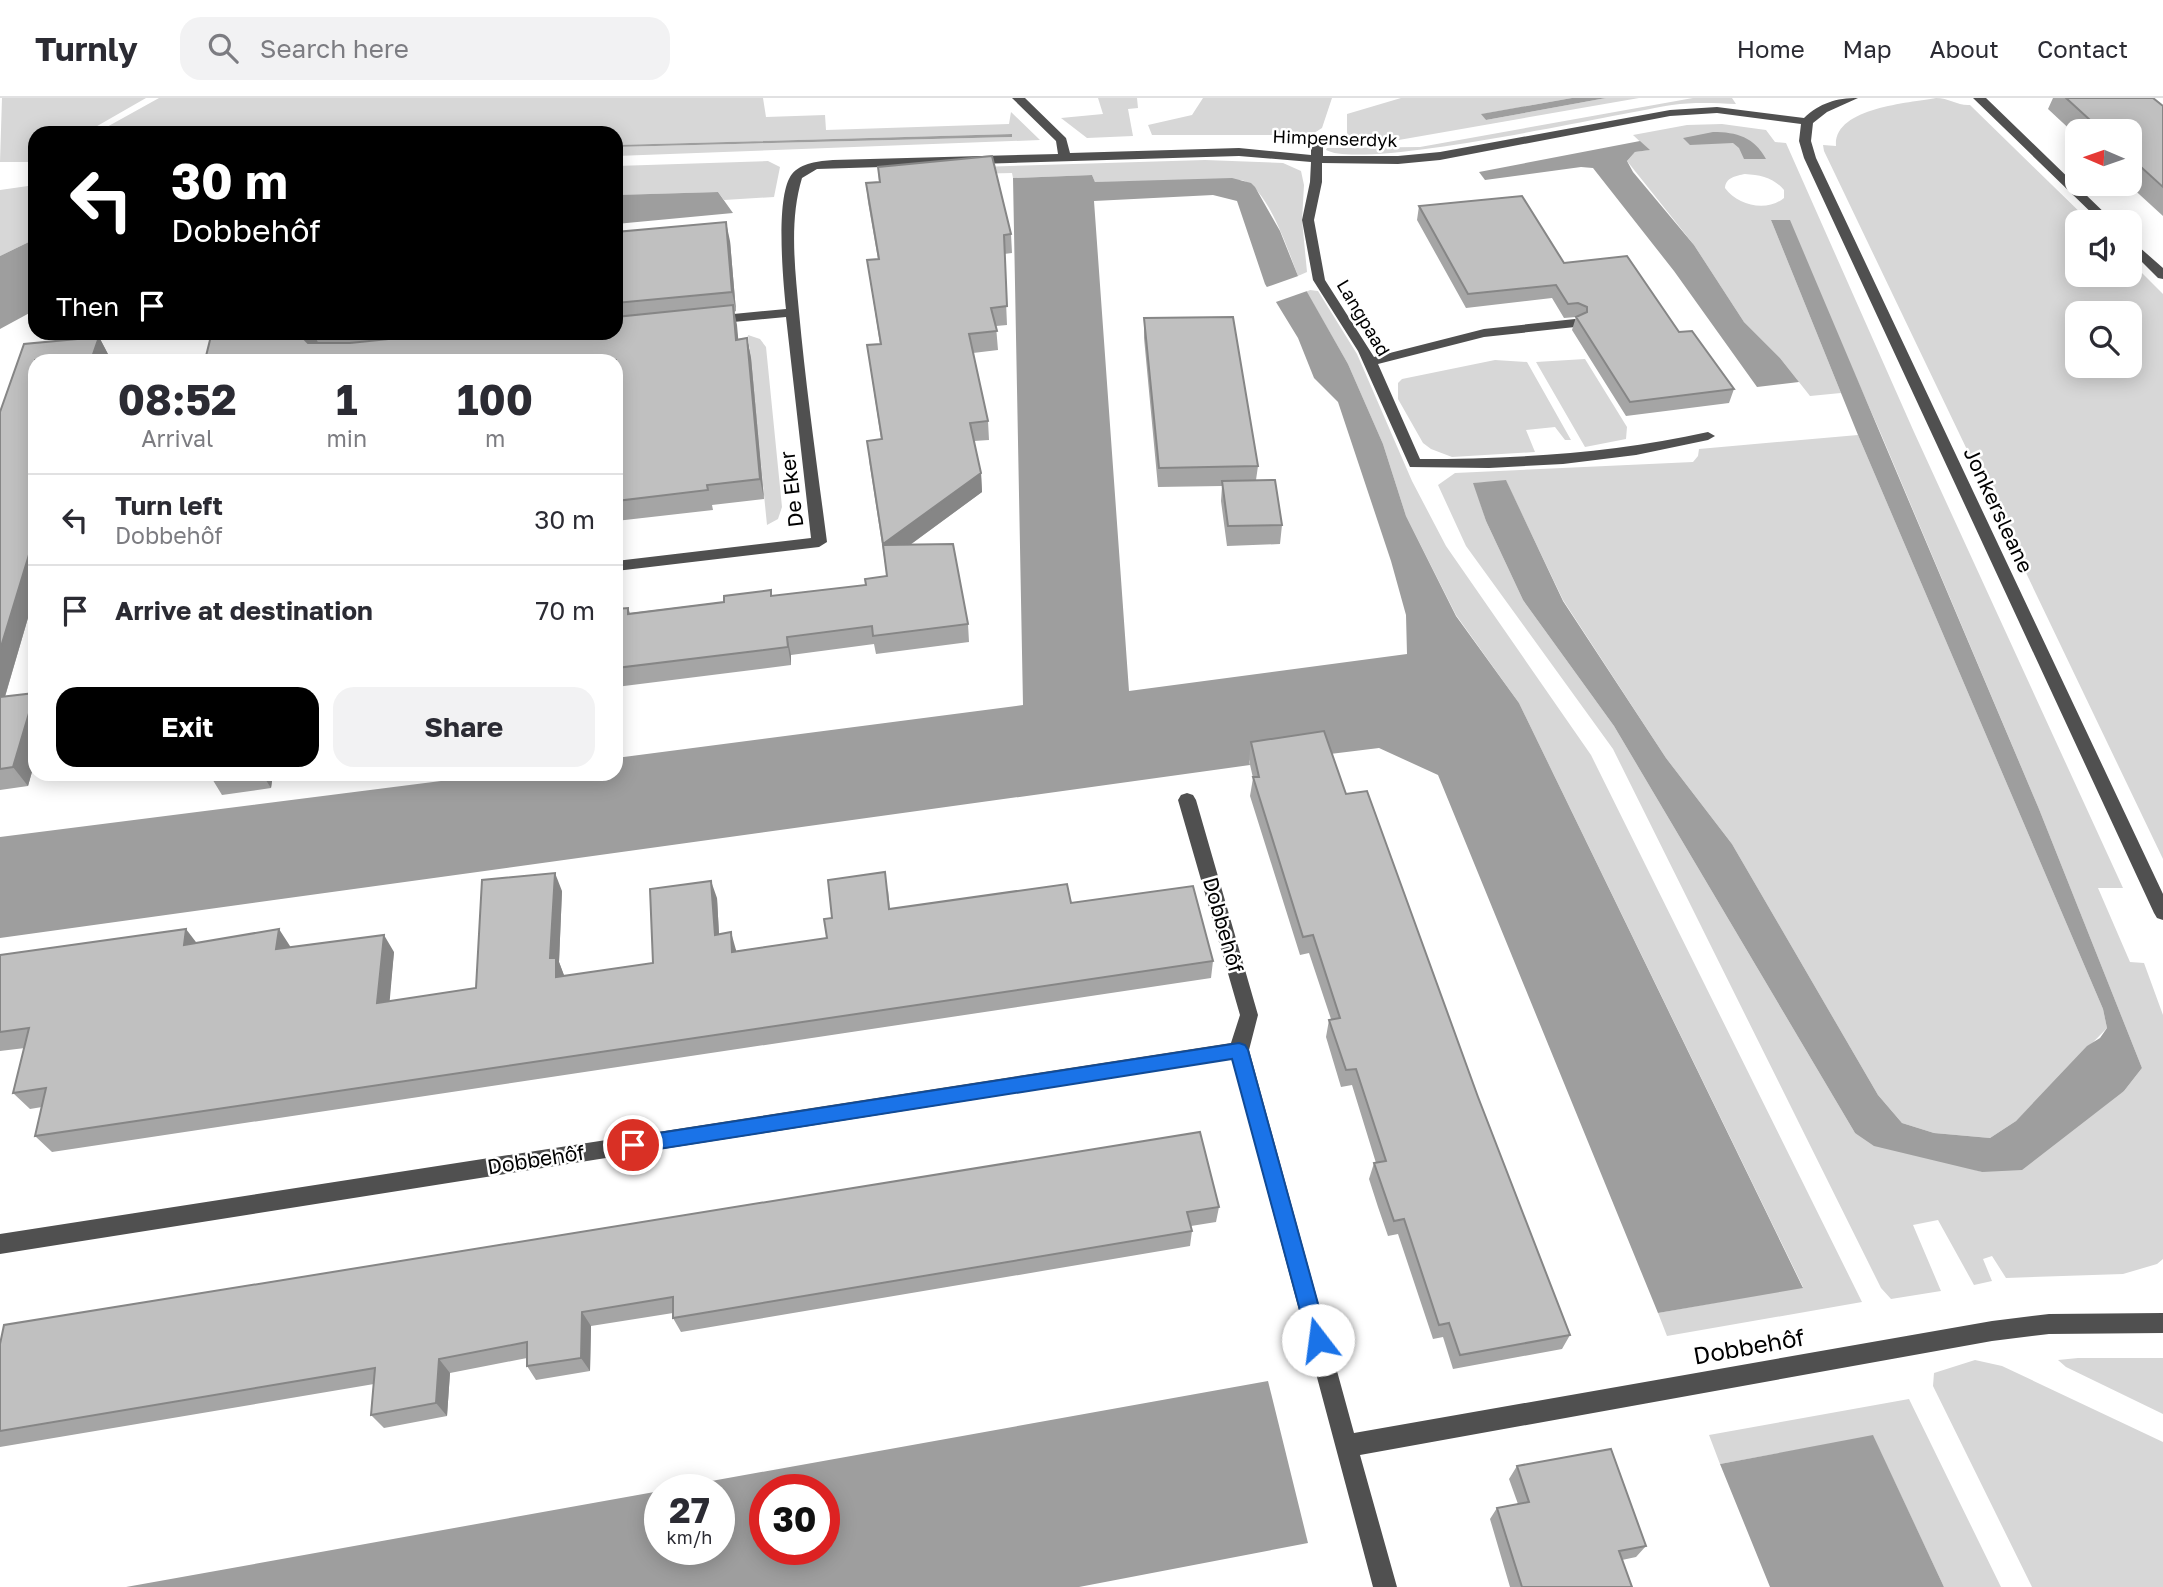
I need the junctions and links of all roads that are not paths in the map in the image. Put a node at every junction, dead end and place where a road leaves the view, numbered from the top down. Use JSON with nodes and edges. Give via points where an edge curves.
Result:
{"nodes":[{"id":1,"x":1018,"y":98,"type":"edge"},
{"id":2,"x":1853,"y":98,"type":"edge"},
{"id":3,"x":1979,"y":98,"type":"edge"},
{"id":4,"x":1807,"y":122,"type":"junction"},
{"id":5,"x":1317,"y":142,"type":"dead end"},
{"id":6,"x":1064,"y":156,"type":"junction"},
{"id":7,"x":1317,"y":159,"type":"junction"},
{"id":8,"x":804,"y":170,"type":"joint"},
{"id":9,"x":2096,"y":210,"type":"edge"},
{"id":10,"x":2142,"y":255,"type":"edge"},
{"id":11,"x":2163,"y":275,"type":"edge"},
{"id":12,"x":793,"y":312,"type":"junction"},
{"id":13,"x":698,"y":322,"type":"edge"},
{"id":14,"x":1576,"y":323,"type":"edge"},
{"id":15,"x":1370,"y":362,"type":"junction"},
{"id":16,"x":1708,"y":436,"type":"dead end"},
{"id":17,"x":623,"y":565,"type":"edge"},
{"id":18,"x":1187,"y":800,"type":"dead end"},
{"id":19,"x":2163,"y":913,"type":"edge"},
{"id":20,"x":1239,"y":1050,"type":"junction"},
{"id":21,"x":0,"y":1244,"type":"edge"},
{"id":22,"x":2163,"y":1323,"type":"edge"},
{"id":23,"x":1346,"y":1446,"type":"junction"},
{"id":24,"x":1385,"y":1587,"type":"edge"}],
"edges":[{"from":1,"to":6,"type":"street","via":[[1062,139]]},
{"from":2,"to":4,"type":"street","via":[[1836,102]]},
{"from":3,"to":9,"type":"street"},
{"from":4,"to":7,"type":"street","name":"Himpenserdyk","via":[[1747,112],[1694,111],[1440,156]]},
{"from":4,"to":19,"type":"street","name":"Jonkersleane","via":[[1805,141],[1810,158]]},
{"from":5,"to":7,"type":"street","name":"Langpaad"},
{"from":6,"to":7,"type":"street","name":"Himpenserdyk","via":[[1239,152]]},
{"from":6,"to":8,"type":"street","name":"Himpenserdyk","via":[[824,164]]},
{"from":7,"to":15,"type":"street","name":"Langpaad","via":[[1308,220],[1319,279]]},
{"from":8,"to":12,"type":"street","name":"De Eker","via":[[794,179],[788,208],[786,242]]},
{"from":10,"to":11,"type":"street"},
{"from":12,"to":13,"type":"street"},
{"from":12,"to":17,"type":"street","name":"De Eker","via":[[819,542]]},
{"from":14,"to":15,"type":"street","via":[[1484,333]]},
{"from":15,"to":16,"type":"street","name":"Langpaad","via":[[1415,464],[1585,458],[1657,450]]},
{"from":18,"to":20,"type":"street","name":"Dobbehôf","via":[[1249,1015]]},
{"from":20,"to":21,"type":"street","name":"Dobbehôf"},
{"from":20,"to":23,"type":"street"},
{"from":22,"to":23,"type":"street","name":"Dobbehôf","via":[[2049,1324],[1992,1331]]},
{"from":23,"to":24,"type":"street"}]}
